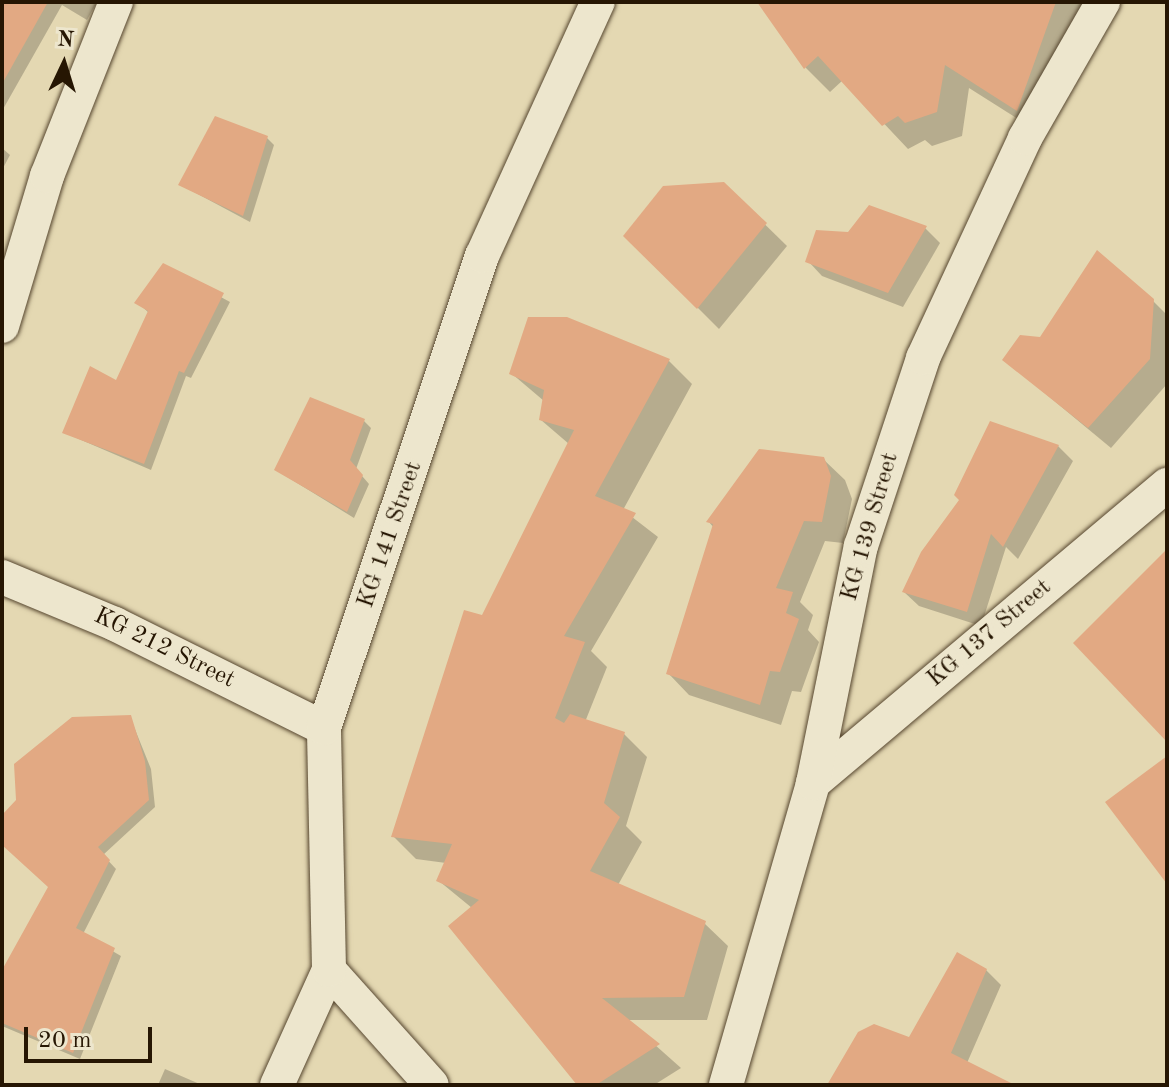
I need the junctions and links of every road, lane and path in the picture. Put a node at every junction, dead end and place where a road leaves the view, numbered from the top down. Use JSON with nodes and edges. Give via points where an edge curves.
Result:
{"nodes":[{"id":1,"x":116,"y":2,"type":"edge"},
{"id":2,"x":598,"y":2,"type":"edge"},
{"id":3,"x":1103,"y":2,"type":"edge"},
{"id":4,"x":2,"y":326,"type":"edge"},
{"id":5,"x":1167,"y":485,"type":"edge"},
{"id":6,"x":2,"y":577,"type":"edge"},
{"id":7,"x":324,"y":728,"type":"junction"},
{"id":8,"x":813,"y":783,"type":"junction"},
{"id":9,"x":329,"y":970,"type":"junction"},
{"id":10,"x":277,"y":1085,"type":"edge"},
{"id":11,"x":432,"y":1085,"type":"edge"},
{"id":12,"x":726,"y":1085,"type":"edge"}],
"edges":[{"from":1,"to":4,"type":"street","via":[[47,176]]},
{"from":2,"to":7,"type":"street","name":"KG 141 Street","via":[[482,256]]},
{"from":3,"to":8,"type":"street","name":"KG 139 Street","via":[[1025,138],[923,358],[861,546]]},
{"from":5,"to":8,"type":"street","name":"KG 137 Street"},
{"from":6,"to":7,"type":"street","name":"KG 212 Street","via":[[115,624]]},
{"from":7,"to":9,"type":"street","name":"KG 141 Street"},
{"from":8,"to":12,"type":"street","name":"KG 139 Street"},
{"from":9,"to":10,"type":"street","name":"KG 141 Street"},
{"from":9,"to":11,"type":"street"}]}
